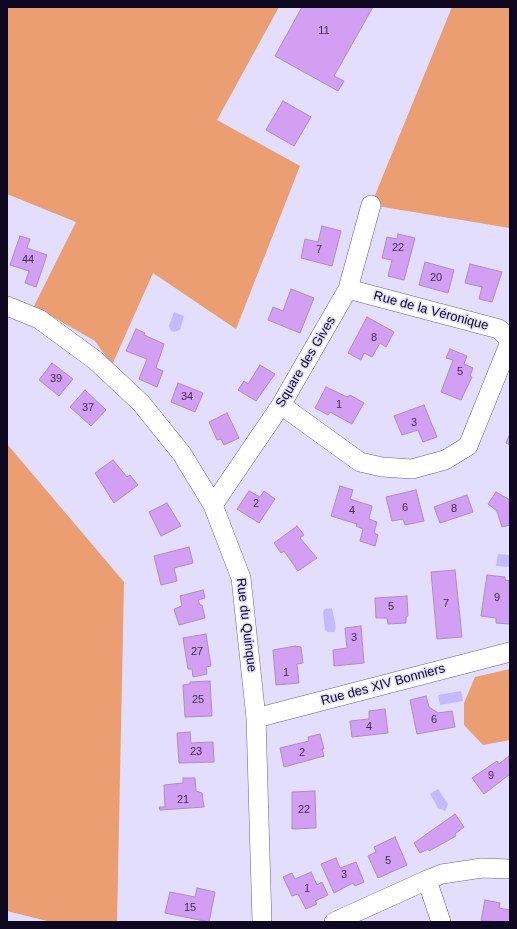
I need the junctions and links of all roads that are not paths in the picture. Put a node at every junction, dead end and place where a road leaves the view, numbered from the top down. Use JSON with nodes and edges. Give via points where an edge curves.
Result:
{"nodes":[{"id":1,"x":371,"y":205,"type":"dead end"},
{"id":2,"x":348,"y":289,"type":"junction"},
{"id":3,"x":7,"y":306,"type":"edge"},
{"id":4,"x":510,"y":341,"type":"edge"},
{"id":5,"x":281,"y":405,"type":"junction"},
{"id":6,"x":213,"y":505,"type":"junction"},
{"id":7,"x":510,"y":652,"type":"edge"},
{"id":8,"x":256,"y":718,"type":"junction"},
{"id":9,"x":510,"y":869,"type":"edge"},
{"id":10,"x":427,"y":880,"type":"junction"},
{"id":11,"x":262,"y":922,"type":"edge"},
{"id":12,"x":334,"y":922,"type":"edge"},
{"id":13,"x":441,"y":922,"type":"edge"}],
"edges":[{"from":1,"to":2,"type":"street","name":"Square des Gives"},
{"from":2,"to":4,"type":"street","name":"Rue de la Véronique","via":[[499,329]]},
{"from":2,"to":5,"type":"street","name":"Square des Gives"},
{"from":3,"to":6,"type":"street","name":"Rue du Quinque","via":[[39,319],[95,360],[141,403],[182,454]]},
{"from":4,"to":5,"type":"street","name":"Rue de la Véronique","via":[[468,446],[445,460],[412,470],[360,462]]},
{"from":5,"to":6,"type":"street","name":"Square des Gives"},
{"from":6,"to":8,"type":"street","name":"Rue du Quinque","via":[[241,578]]},
{"from":7,"to":8,"type":"street","name":"Rue des XIV Bonniers"},
{"from":8,"to":11,"type":"street","name":"Rue du Quinque"},
{"from":9,"to":10,"type":"street","via":[[482,868],[442,874]]},
{"from":10,"to":12,"type":"street"},
{"from":10,"to":13,"type":"street"}]}
